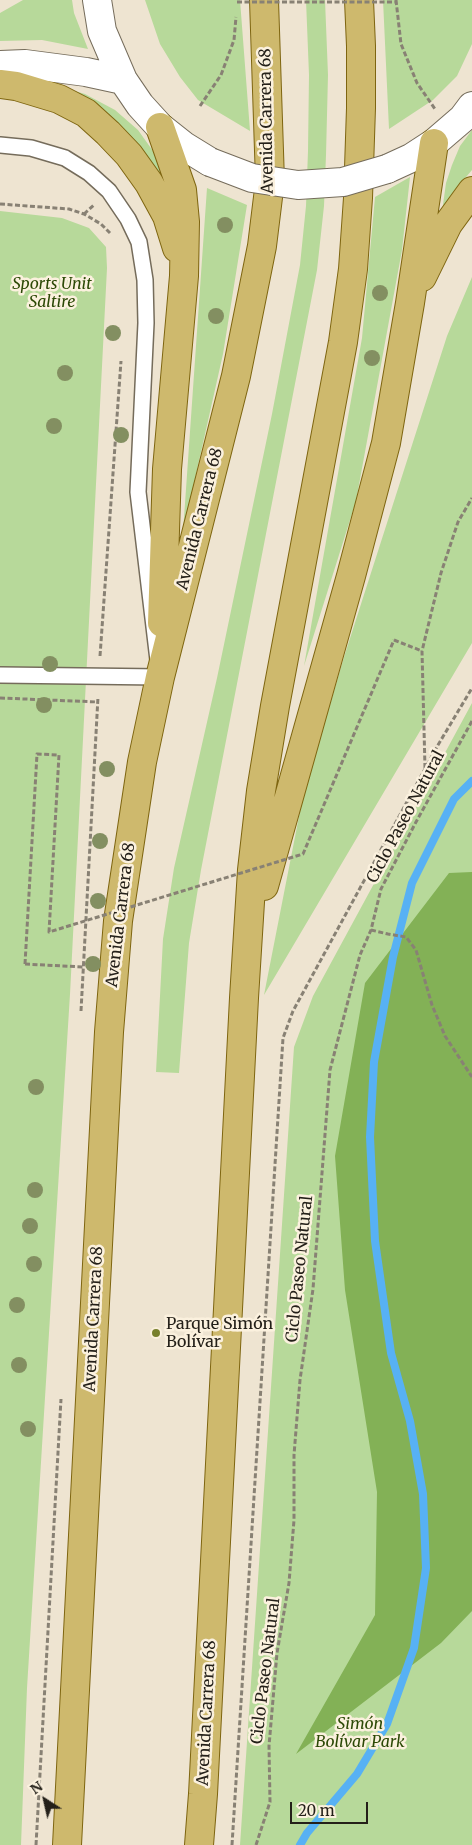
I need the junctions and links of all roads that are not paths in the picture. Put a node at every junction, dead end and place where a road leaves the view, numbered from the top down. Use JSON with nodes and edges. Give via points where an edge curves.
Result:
{"nodes":[{"id":1,"x":97,"y":0,"type":"edge"},
{"id":2,"x":264,"y":0,"type":"edge"},
{"id":3,"x":359,"y":0,"type":"edge"},
{"id":4,"x":0,"y":65,"type":"edge"},
{"id":5,"x":123,"y":80,"type":"junction"},
{"id":6,"x":0,"y":84,"type":"edge"},
{"id":7,"x":472,"y":106,"type":"edge"},
{"id":8,"x":160,"y":127,"type":"junction"},
{"id":9,"x":434,"y":143,"type":"junction"},
{"id":10,"x":0,"y":145,"type":"edge"},
{"id":11,"x":472,"y":191,"type":"edge"},
{"id":12,"x":184,"y":276,"type":"junction"},
{"id":13,"x":410,"y":303,"type":"junction"},
{"id":14,"x":0,"y":675,"type":"edge"},
{"id":15,"x":160,"y":677,"type":"junction"},
{"id":16,"x":247,"y":946,"type":"junction"},
{"id":17,"x":67,"y":1845,"type":"edge"},
{"id":18,"x":199,"y":1845,"type":"edge"}],
"edges":[{"from":1,"to":5,"type":"main road","via":[[102,31]]},
{"from":2,"to":15,"type":"main road","name":"Avenida Carrera 68","via":[[270,182],[262,246],[236,376]]},
{"from":3,"to":16,"type":"main road","name":"Avenida Carrera 68","via":[[361,108],[353,269],[343,342],[261,791]]},
{"from":4,"to":5,"type":"main road","via":[[32,65]]},
{"from":5,"to":8,"type":"main road"},
{"from":6,"to":12,"type":"main road","via":[[59,99],[86,113],[129,155],[167,216]]},
{"from":7,"to":9,"type":"main road"},
{"from":8,"to":9,"type":"main road","bridge":true,"via":[[210,162],[252,178],[298,185],[343,182],[387,169]]},
{"from":8,"to":12,"type":"main road","via":[[182,190],[186,222]]},
{"from":9,"to":13,"type":"main road"},
{"from":10,"to":15,"type":"lane","via":[[31,148],[65,158],[89,173],[109,191],[139,242],[145,280],[146,323],[138,492]]},
{"from":11,"to":13,"type":"main road","via":[[448,224]]},
{"from":12,"to":15,"type":"main road","via":[[167,469]]},
{"from":13,"to":16,"type":"main road","via":[[386,443]]},
{"from":14,"to":15,"type":"lane"},
{"from":15,"to":17,"type":"main road","name":"Avenida Carrera 68","via":[[142,762],[118,920],[109,1032]]},
{"from":16,"to":18,"type":"main road","name":"Avenida Carrera 68"}]}
